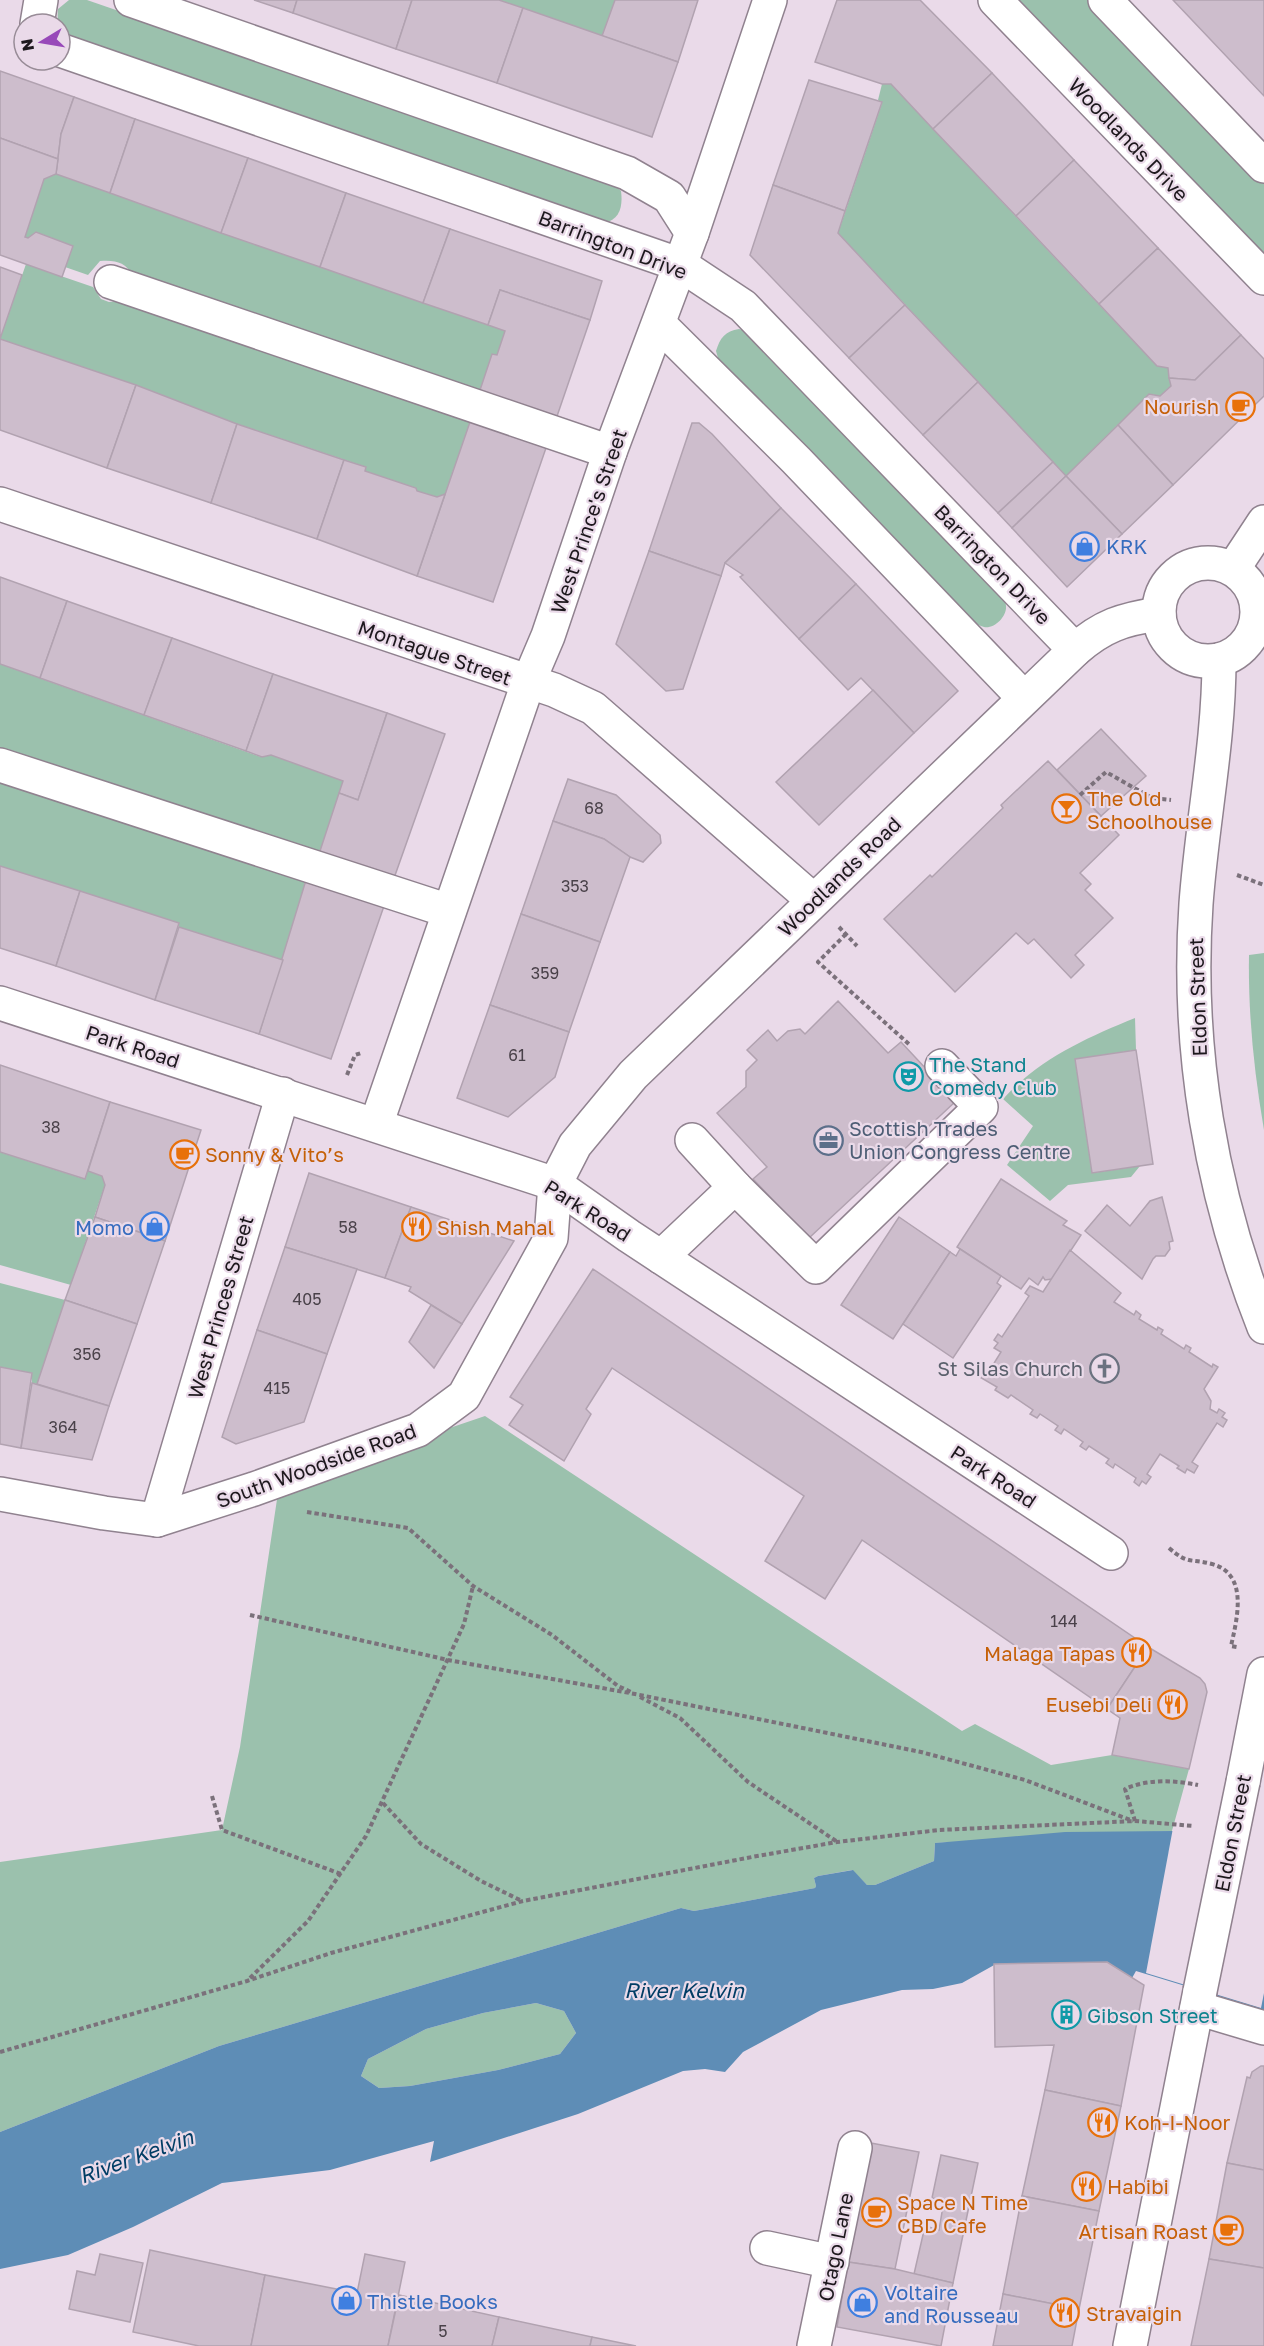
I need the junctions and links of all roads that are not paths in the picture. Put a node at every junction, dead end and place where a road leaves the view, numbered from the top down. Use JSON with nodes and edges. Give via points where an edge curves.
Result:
{"nodes":[{"id":1,"x":131,"y":0,"type":"edge"},
{"id":2,"x":770,"y":0,"type":"edge"},
{"id":3,"x":995,"y":0,"type":"edge"},
{"id":4,"x":1105,"y":0,"type":"edge"},
{"id":5,"x":72,"y":55,"type":"edge"},
{"id":6,"x":1264,"y":166,"type":"edge"},
{"id":7,"x":692,"y":233,"type":"junction"},
{"id":8,"x":681,"y":265,"type":"junction"},
{"id":9,"x":1264,"y":278,"type":"edge"},
{"id":10,"x":111,"y":282,"type":"dead end"},
{"id":11,"x":659,"y":324,"type":"junction"},
{"id":12,"x":610,"y":452,"type":"junction"},
{"id":13,"x":0,"y":504,"type":"edge"},
{"id":14,"x":1264,"y":522,"type":"edge"},
{"id":15,"x":1233,"y":569,"type":"junction"},
{"id":16,"x":1159,"y":614,"type":"junction"},
{"id":17,"x":1260,"y":624,"type":"edge"},
{"id":18,"x":1075,"y":650,"type":"junction"},
{"id":19,"x":1219,"y":660,"type":"junction"},
{"id":20,"x":528,"y":683,"type":"junction"},
{"id":21,"x":1024,"y":698,"type":"junction"},
{"id":22,"x":0,"y":765,"type":"edge"},
{"id":23,"x":813,"y":900,"type":"junction"},
{"id":24,"x":449,"y":911,"type":"junction"},
{"id":25,"x":0,"y":1004,"type":"edge"},
{"id":26,"x":942,"y":1066,"type":"dead end"},
{"id":27,"x":284,"y":1094,"type":"junction"},
{"id":28,"x":376,"y":1125,"type":"junction"},
{"id":29,"x":692,"y":1140,"type":"dead end"},
{"id":30,"x":555,"y":1184,"type":"junction"},
{"id":31,"x":735,"y":1187,"type":"junction"},
{"id":32,"x":661,"y":1257,"type":"junction"},
{"id":33,"x":1264,"y":1327,"type":"edge"},
{"id":34,"x":0,"y":1494,"type":"edge"},
{"id":35,"x":157,"y":1520,"type":"junction"},
{"id":36,"x":1111,"y":1552,"type":"dead end"},
{"id":37,"x":1264,"y":1674,"type":"edge"},
{"id":38,"x":1199,"y":2000,"type":"junction"},
{"id":39,"x":1264,"y":2028,"type":"edge"},
{"id":40,"x":855,"y":2148,"type":"dead end"},
{"id":41,"x":766,"y":2248,"type":"dead end"},
{"id":42,"x":832,"y":2262,"type":"junction"},
{"id":43,"x":814,"y":2346,"type":"edge"},
{"id":44,"x":1130,"y":2346,"type":"edge"}],
"edges":[{"from":1,"to":7,"type":"street","name":"Barrington Drive","via":[[627,173],[669,198]]},
{"from":2,"to":7,"type":"street","name":"West Prince's Street"},
{"from":3,"to":9,"type":"street","name":"Woodlands Drive"},
{"from":4,"to":6,"type":"street"},
{"from":5,"to":8,"type":"street","name":"Barrington Drive"},
{"from":7,"to":8,"type":"street","name":"West Prince's Street"},
{"from":8,"to":11,"type":"street","name":"West Prince's Street"},
{"from":8,"to":18,"type":"street","name":"Barrington Drive","via":[[743,306]]},
{"from":10,"to":12,"type":"street"},
{"from":11,"to":12,"type":"street","name":"West Prince's Street"},
{"from":11,"to":21,"type":"street","via":[[804,468]]},
{"from":12,"to":20,"type":"street","name":"West Prince's Street","via":[[548,636]]},
{"from":13,"to":20,"type":"street","name":"Montague Street"},
{"from":14,"to":15,"type":"street"},
{"from":15,"to":16,"type":"street","via":[[1217,563],[1199,563],[1183,570],[1170,581],[1161,597]]},
{"from":15,"to":17,"type":"street","via":[[1254,592]]},
{"from":16,"to":18,"type":"street","name":"Woodlands Road","via":[[1112,624]]},
{"from":16,"to":19,"type":"street","via":[[1168,641],[1179,651],[1191,658]]},
{"from":17,"to":19,"type":"street","via":[[1243,647]]},
{"from":18,"to":21,"type":"street","name":"Woodlands Road"},
{"from":19,"to":33,"type":"street","name":"Eldon Street","via":[[1217,722],[1196,906],[1194,1002],[1201,1085],[1218,1184],[1236,1254]]},
{"from":20,"to":23,"type":"street","name":"Montague Street","via":[[593,708]]},
{"from":20,"to":24,"type":"street","name":"West Prince's Street"},
{"from":21,"to":23,"type":"street","name":"Woodlands Road"},
{"from":22,"to":24,"type":"street"},
{"from":23,"to":30,"type":"street","name":"Woodlands Road","via":[[633,1075],[575,1145]]},
{"from":24,"to":28,"type":"street","name":"West Prince's Street"},
{"from":25,"to":27,"type":"street","name":"Park Road"},
{"from":26,"to":31,"type":"street","via":[[981,1107],[816,1267]]},
{"from":27,"to":28,"type":"street","name":"Park Road"},
{"from":27,"to":35,"type":"street","name":"West Princes Street"},
{"from":28,"to":30,"type":"street","name":"Park Road"},
{"from":29,"to":31,"type":"street"},
{"from":30,"to":32,"type":"street","name":"Park Road"},
{"from":30,"to":35,"type":"street","name":"South Woodside Road","via":[[551,1238],[464,1396],[418,1430]]},
{"from":31,"to":32,"type":"street"},
{"from":32,"to":36,"type":"street","name":"Park Road"},
{"from":34,"to":35,"type":"street","name":"South Woodside Road"},
{"from":37,"to":38,"type":"street","name":"Eldon Street","bridge":true},
{"from":38,"to":39,"type":"street"},
{"from":38,"to":44,"type":"street"},
{"from":40,"to":42,"type":"street","name":"Otago Lane"},
{"from":41,"to":42,"type":"street"},
{"from":42,"to":43,"type":"street","name":"Otago Lane"}]}
